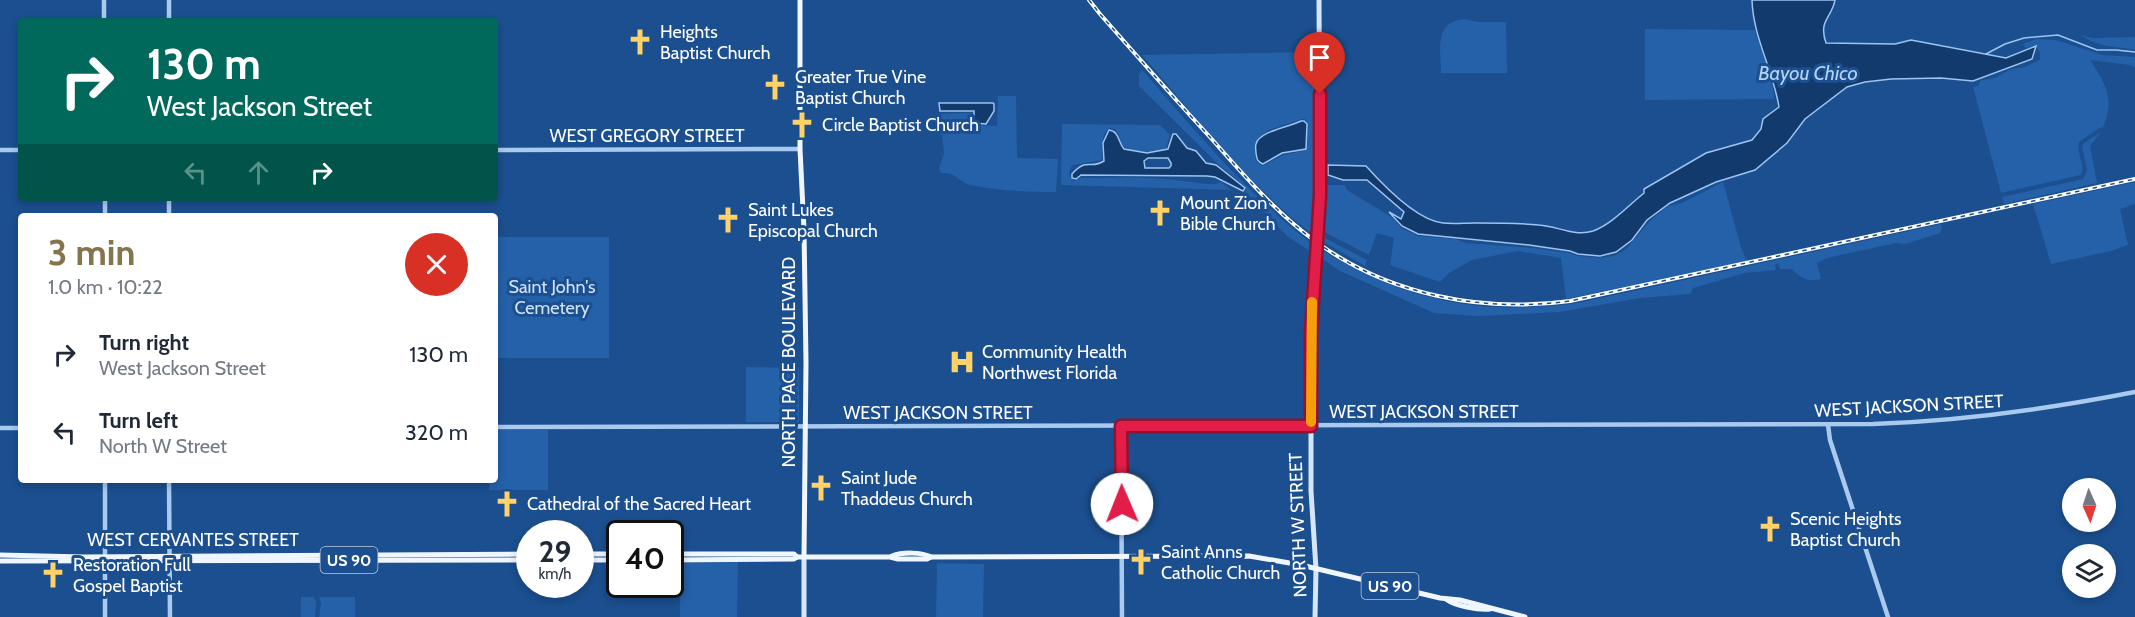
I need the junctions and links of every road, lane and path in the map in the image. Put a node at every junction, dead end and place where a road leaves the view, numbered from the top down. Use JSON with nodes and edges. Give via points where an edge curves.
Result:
{"nodes":[{"id":1,"x":104,"y":0,"type":"edge"},
{"id":2,"x":169,"y":0,"type":"edge"},
{"id":3,"x":800,"y":0,"type":"edge"},
{"id":4,"x":1319,"y":0,"type":"edge"},
{"id":5,"x":104,"y":18,"type":"edge"},
{"id":6,"x":168,"y":18,"type":"edge"},
{"id":7,"x":800,"y":149,"type":"junction"},
{"id":8,"x":0,"y":150,"type":"edge"},
{"id":9,"x":18,"y":150,"type":"edge"},
{"id":10,"x":498,"y":150,"type":"edge"},
{"id":11,"x":2135,"y":392,"type":"edge"},
{"id":12,"x":1828,"y":425,"type":"junction"},
{"id":13,"x":1121,"y":426,"type":"junction"},
{"id":14,"x":1311,"y":426,"type":"junction"},
{"id":15,"x":806,"y":427,"type":"junction"},
{"id":16,"x":0,"y":428,"type":"edge"},
{"id":17,"x":18,"y":428,"type":"edge"},
{"id":18,"x":498,"y":428,"type":"edge"},
{"id":19,"x":105,"y":483,"type":"edge"},
{"id":20,"x":169,"y":483,"type":"edge"},
{"id":21,"x":516,"y":554,"type":"edge"},
{"id":22,"x":684,"y":554,"type":"edge"},
{"id":23,"x":0,"y":555,"type":"edge"},
{"id":24,"x":296,"y":555,"type":"junction"},
{"id":25,"x":346,"y":555,"type":"junction"},
{"id":26,"x":1122,"y":556,"type":"junction"},
{"id":27,"x":797,"y":557,"type":"junction"},
{"id":28,"x":804,"y":557,"type":"junction"},
{"id":29,"x":168,"y":558,"type":"junction"},
{"id":30,"x":105,"y":559,"type":"junction"},
{"id":31,"x":264,"y":560,"type":"junction"},
{"id":32,"x":314,"y":560,"type":"junction"},
{"id":33,"x":516,"y":560,"type":"edge"},
{"id":34,"x":684,"y":560,"type":"edge"},
{"id":35,"x":0,"y":561,"type":"edge"},
{"id":36,"x":1316,"y":569,"type":"junction"},
{"id":37,"x":105,"y":617,"type":"edge"},
{"id":38,"x":170,"y":617,"type":"edge"},
{"id":39,"x":804,"y":617,"type":"edge"},
{"id":40,"x":1122,"y":617,"type":"edge"},
{"id":41,"x":1315,"y":617,"type":"edge"},
{"id":42,"x":1525,"y":617,"type":"edge"},
{"id":43,"x":1888,"y":617,"type":"edge"}],
"edges":[{"from":1,"to":5,"type":"street"},
{"from":2,"to":6,"type":"street"},
{"from":3,"to":7,"type":"main road","name":"NORTH PACE BOULEVARD"},
{"from":4,"to":14,"type":"main road","name":"NORTH W STREET","via":[[1320,196],[1311,333]]},
{"from":7,"to":10,"type":"street","name":"WEST GREGORY STREET"},
{"from":7,"to":15,"type":"main road","name":"NORTH PACE BOULEVARD"},
{"from":8,"to":9,"type":"street"},
{"from":11,"to":12,"type":"street","name":"WEST JACKSON STREET","via":[[1986,416]]},
{"from":12,"to":14,"type":"street","name":"WEST JACKSON STREET"},
{"from":12,"to":43,"type":"street"},
{"from":13,"to":14,"type":"street","name":"WEST JACKSON STREET"},
{"from":13,"to":15,"type":"street","name":"WEST JACKSON STREET"},
{"from":13,"to":26,"type":"street"},
{"from":14,"to":36,"type":"main road","name":"NORTH W STREET"},
{"from":15,"to":18,"type":"street","name":"WEST JACKSON STREET"},
{"from":15,"to":28,"type":"main road","name":"NORTH PACE BOULEVARD"},
{"from":16,"to":17,"type":"street"},
{"from":19,"to":30,"type":"street"},
{"from":20,"to":29,"type":"street"},
{"from":21,"to":25,"type":"main road","name":"WEST CERVANTES STREET","number":"US 90"},
{"from":22,"to":27,"type":"main road","number":"US 90"},
{"from":23,"to":30,"type":"main road","name":"WEST CERVANTES STREET","number":"US 90"},
{"from":24,"to":25,"type":"main road","name":"WEST CERVANTES STREET","number":"US 90"},
{"from":24,"to":29,"type":"main road","name":"WEST CERVANTES STREET","number":"US 90"},
{"from":24,"to":31,"type":"main road"},
{"from":25,"to":32,"type":"main road"},
{"from":26,"to":28,"type":"main road","number":"US 90"},
{"from":26,"to":36,"type":"main road","number":"US 90","via":[[1249,556]]},
{"from":26,"to":40,"type":"street"},
{"from":27,"to":28,"type":"main road","number":"US 90"},
{"from":27,"to":34,"type":"main road","number":"US 90"},
{"from":28,"to":39,"type":"main road","name":"NORTH PACE BOULEVARD"},
{"from":29,"to":30,"type":"main road","name":"WEST CERVANTES STREET","number":"US 90"},
{"from":29,"to":31,"type":"main road","name":"WEST CERVANTES STREET","number":"US 90"},
{"from":29,"to":38,"type":"street"},
{"from":30,"to":35,"type":"main road","name":"WEST CERVANTES STREET","number":"US 90"},
{"from":30,"to":37,"type":"street"},
{"from":31,"to":32,"type":"main road","name":"WEST CERVANTES STREET","number":"US 90"},
{"from":32,"to":33,"type":"main road","name":"WEST CERVANTES STREET","number":"US 90"},
{"from":36,"to":41,"type":"main road","name":"NORTH W STREET"},
{"from":36,"to":42,"type":"main road","number":"US 90"}]}
